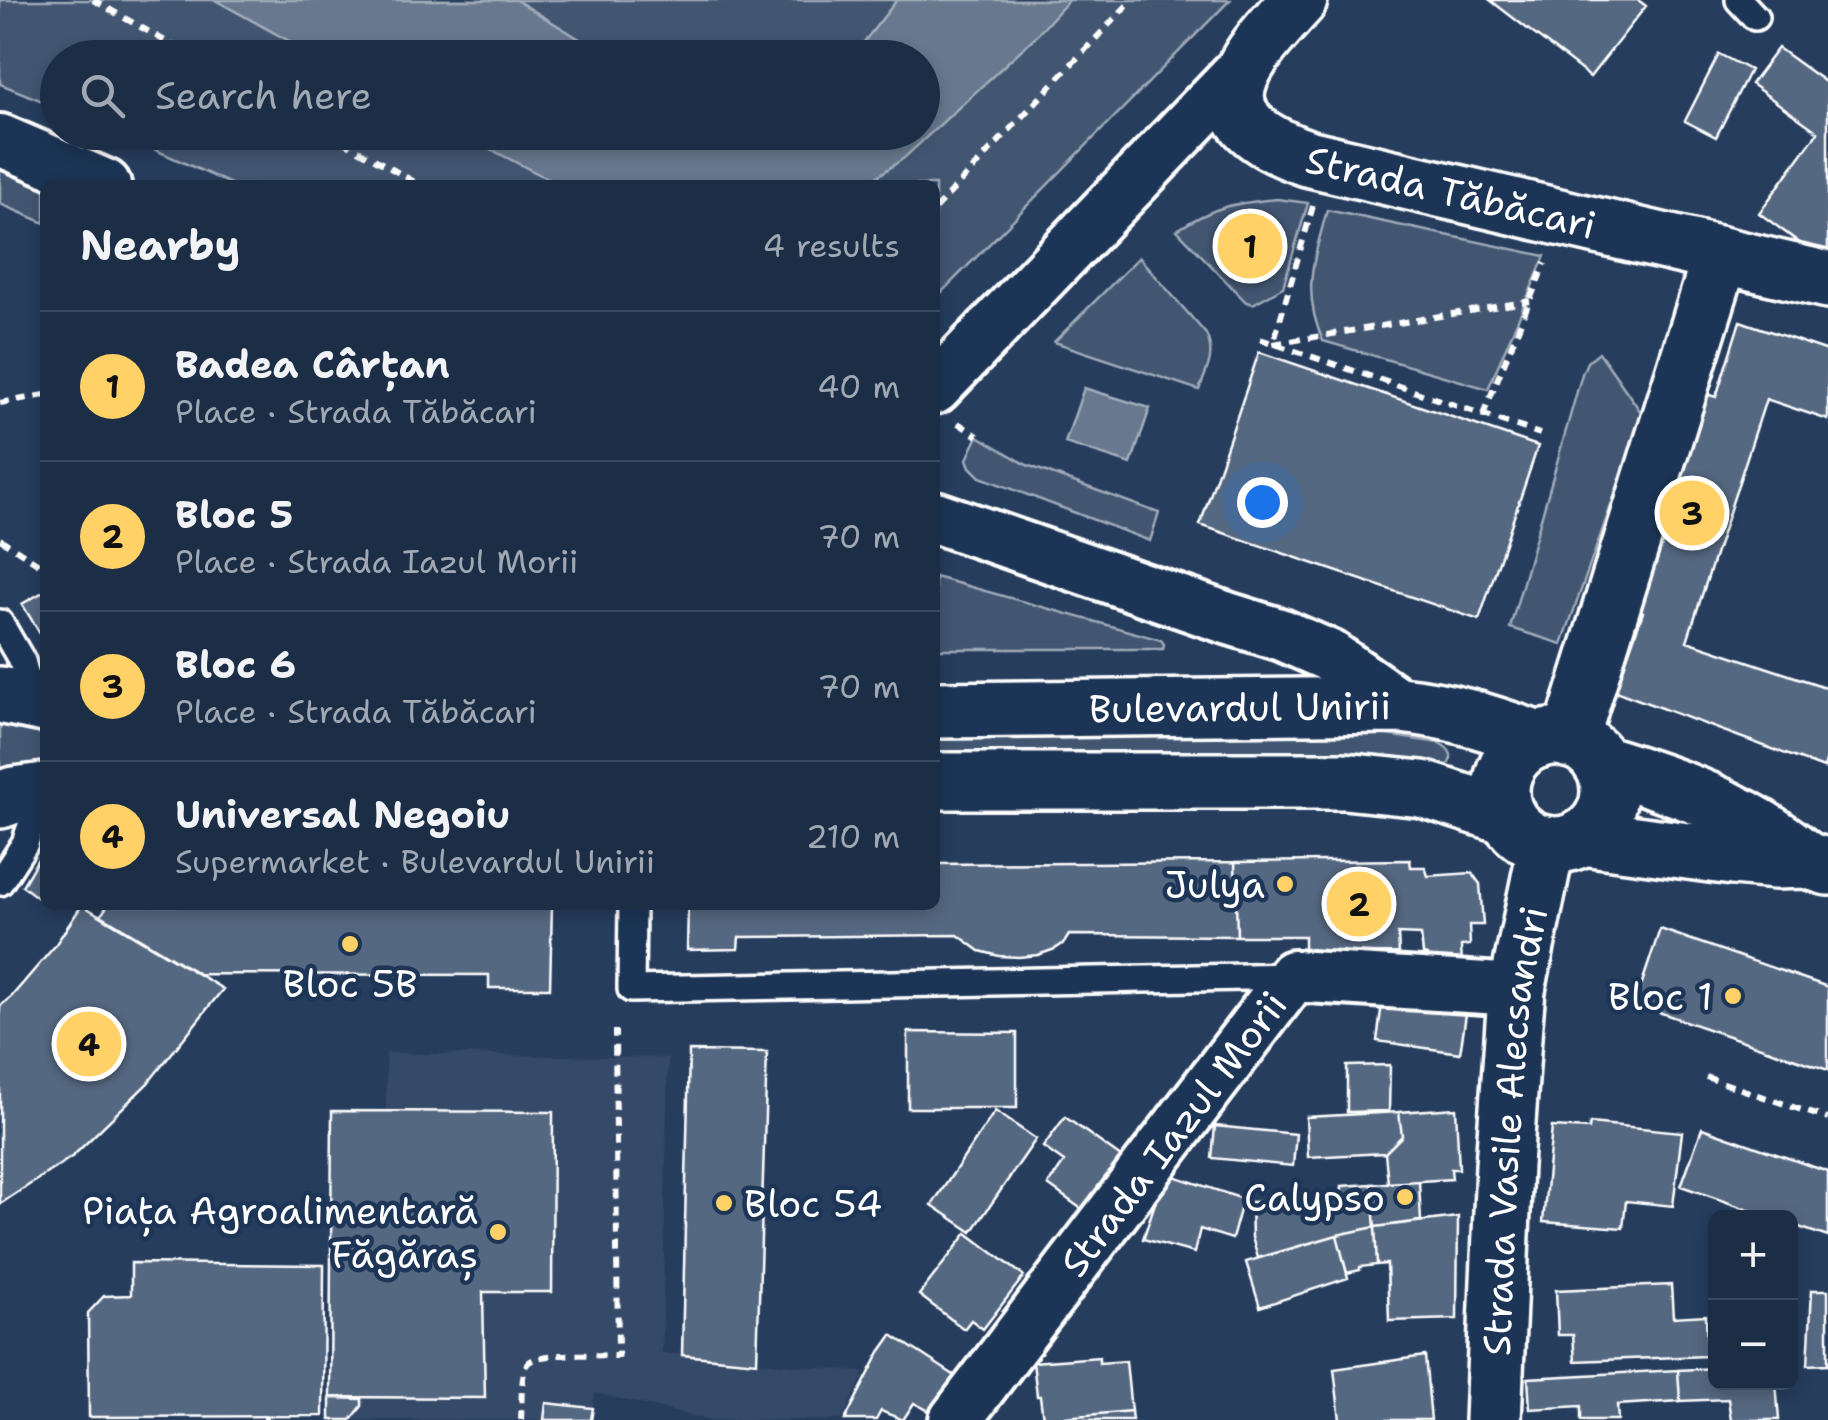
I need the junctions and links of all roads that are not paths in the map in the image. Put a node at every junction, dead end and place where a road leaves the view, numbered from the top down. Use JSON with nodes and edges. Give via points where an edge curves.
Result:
{"nodes":[{"id":1,"x":1299,"y":0,"type":"edge"},
{"id":2,"x":1242,"y":69,"type":"junction"},
{"id":3,"x":0,"y":140,"type":"edge"},
{"id":4,"x":93,"y":180,"type":"edge"},
{"id":5,"x":1721,"y":256,"type":"junction"},
{"id":6,"x":1828,"y":280,"type":"edge"},
{"id":7,"x":940,"y":383,"type":"edge"},
{"id":8,"x":940,"y":518,"type":"edge"},
{"id":9,"x":0,"y":623,"type":"edge"},
{"id":10,"x":26,"y":701,"type":"edge"},
{"id":11,"x":1400,"y":705,"type":"junction"},
{"id":12,"x":940,"y":710,"type":"edge"},
{"id":13,"x":1570,"y":747,"type":"junction"},
{"id":14,"x":940,"y":781,"type":"edge"},
{"id":15,"x":29,"y":794,"type":"edge"},
{"id":16,"x":1545,"y":832,"type":"junction"},
{"id":17,"x":1817,"y":864,"type":"edge"},
{"id":18,"x":0,"y":882,"type":"edge"},
{"id":19,"x":632,"y":910,"type":"edge"},
{"id":20,"x":1293,"y":976,"type":"junction"},
{"id":21,"x":1517,"y":990,"type":"junction"},
{"id":22,"x":955,"y":1420,"type":"edge"},
{"id":23,"x":1493,"y":1420,"type":"edge"}],
"edges":[{"from":1,"to":2,"type":"main road"},
{"from":2,"to":5,"type":"main road","name":"Strada Tăbăcari","via":[[1239,113],[1279,148]]},
{"from":2,"to":7,"type":"street"},
{"from":3,"to":4,"type":"street"},
{"from":5,"to":6,"type":"main road","name":"Strada Tăbăcari"},
{"from":5,"to":13,"type":"main road"},
{"from":8,"to":11,"type":"street","via":[[1282,634],[1330,656]]},
{"from":9,"to":10,"type":"lane","via":[[22,661]]},
{"from":11,"to":12,"type":"main road","name":"Bulevardul Unirii"},
{"from":11,"to":13,"type":"main road","name":"Bulevardul Unirii","via":[[1442,710]]},
{"from":13,"to":16,"type":"main road","via":[[1607,776],[1606,811],[1596,826]]},
{"from":13,"to":16,"type":"main road","via":[[1525,746],[1506,768],[1502,799]]},
{"from":13,"to":17,"type":"main road","via":[[1734,812]]},
{"from":14,"to":16,"type":"main road","name":"Bulevardul Unirii","via":[[1344,781],[1422,789]]},
{"from":15,"to":18,"type":"lane","via":[[25,843]]},
{"from":16,"to":17,"type":"main road"},
{"from":16,"to":21,"type":"main road","name":"Strada Vasile Alecsandri"},
{"from":19,"to":20,"type":"lane","via":[[631,989]]},
{"from":20,"to":21,"type":"street","name":"Strada Iazul Morii"},
{"from":20,"to":22,"type":"street","name":"Strada Iazul Morii"},
{"from":21,"to":23,"type":"main road","name":"Strada Vasile Alecsandri"}]}
